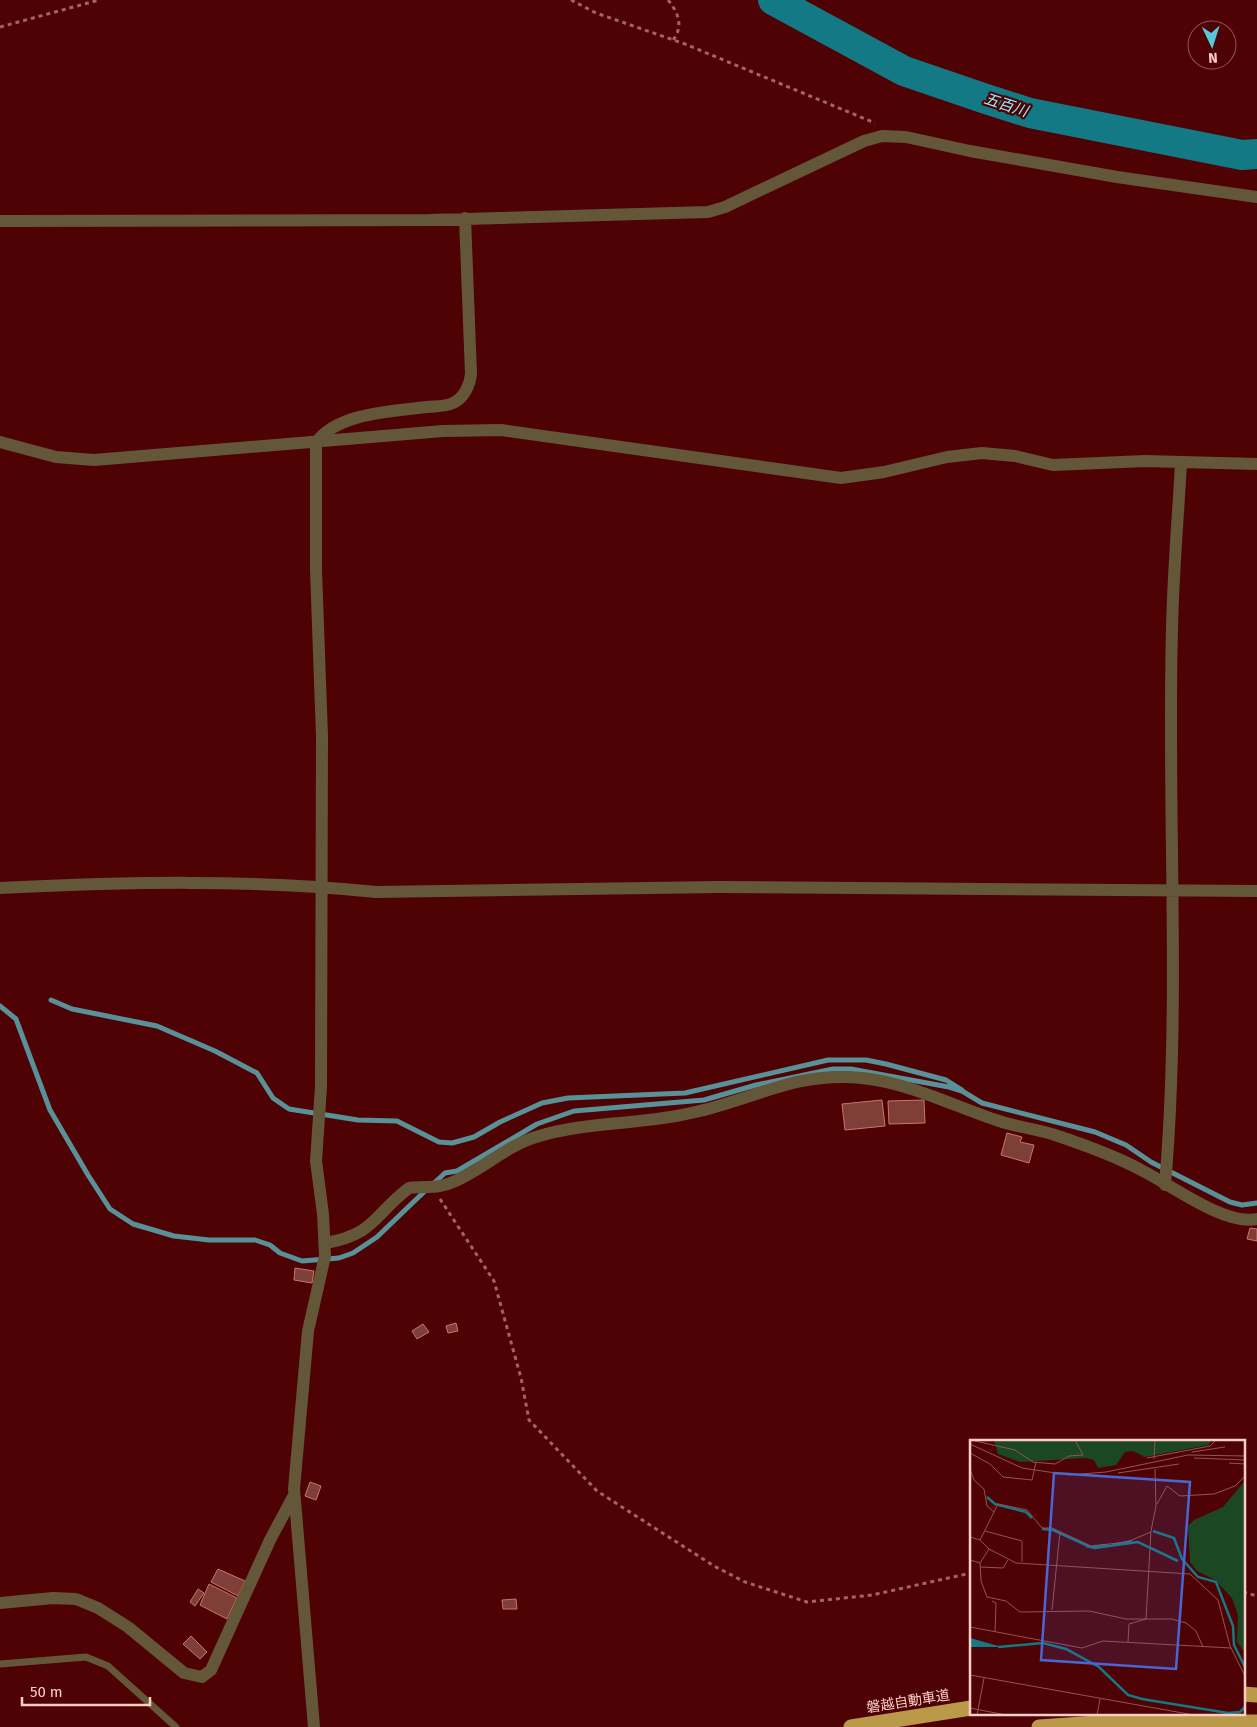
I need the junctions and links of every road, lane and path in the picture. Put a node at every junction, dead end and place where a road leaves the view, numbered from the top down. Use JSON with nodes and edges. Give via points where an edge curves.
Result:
{"nodes":[{"id":1,"x":99,"y":0,"type":"edge"},
{"id":2,"x":571,"y":0,"type":"edge"},
{"id":3,"x":668,"y":0,"type":"edge"},
{"id":4,"x":0,"y":27,"type":"edge"},
{"id":5,"x":673,"y":40,"type":"junction"},
{"id":6,"x":888,"y":136,"type":"junction"},
{"id":7,"x":1257,"y":197,"type":"edge"},
{"id":8,"x":465,"y":218,"type":"junction"},
{"id":9,"x":0,"y":221,"type":"edge"},
{"id":10,"x":0,"y":442,"type":"edge"},
{"id":11,"x":316,"y":443,"type":"junction"},
{"id":12,"x":1181,"y":463,"type":"junction"},
{"id":13,"x":1257,"y":464,"type":"edge"},
{"id":14,"x":322,"y":886,"type":"junction"},
{"id":15,"x":0,"y":888,"type":"edge"},
{"id":16,"x":1172,"y":890,"type":"junction"},
{"id":17,"x":1257,"y":891,"type":"edge"},
{"id":18,"x":1165,"y":1184,"type":"junction"},
{"id":19,"x":433,"y":1188,"type":"junction"},
{"id":20,"x":1257,"y":1219,"type":"edge"},
{"id":21,"x":325,"y":1243,"type":"junction"},
{"id":22,"x":294,"y":1495,"type":"junction"},
{"id":23,"x":970,"y":1573,"type":"edge"},
{"id":24,"x":1244,"y":1592,"type":"edge"},
{"id":25,"x":1257,"y":1596,"type":"edge"},
{"id":26,"x":0,"y":1603,"type":"edge"},
{"id":27,"x":0,"y":1664,"type":"edge"},
{"id":28,"x":1244,"y":1694,"type":"edge"},
{"id":29,"x":1257,"y":1695,"type":"edge"},
{"id":30,"x":970,"y":1708,"type":"edge"},
{"id":31,"x":1257,"y":1722,"type":"edge"},
{"id":32,"x":176,"y":1727,"type":"edge"},
{"id":33,"x":314,"y":1727,"type":"edge"},
{"id":34,"x":851,"y":1727,"type":"edge"},
{"id":35,"x":1039,"y":1727,"type":"edge"}],
"edges":[{"from":1,"to":4,"type":"path"},
{"from":2,"to":5,"type":"path","via":[[596,13]]},
{"from":3,"to":5,"type":"path","via":[[679,18],[678,34]]},
{"from":5,"to":6,"type":"path","via":[[872,120]]},
{"from":6,"to":7,"type":"street","via":[[1117,177]]},
{"from":6,"to":8,"type":"street","via":[[864,141],[708,212]]},
{"from":8,"to":9,"type":"street"},
{"from":8,"to":11,"type":"street","via":[[471,374],[466,390],[459,399],[447,405],[372,414],[343,422],[323,432]]},
{"from":10,"to":11,"type":"street","via":[[56,457],[82,460]]},
{"from":11,"to":12,"type":"street","via":[[443,431],[501,430],[841,478],[884,472],[955,455],[982,453],[1015,456],[1053,465],[1145,461]]},
{"from":11,"to":14,"type":"street"},
{"from":12,"to":13,"type":"street"},
{"from":12,"to":16,"type":"street","via":[[1172,631]]},
{"from":14,"to":15,"type":"street","via":[[217,884]]},
{"from":14,"to":16,"type":"street","via":[[376,892],[718,887]]},
{"from":14,"to":21,"type":"street","via":[[321,1094],[316,1161]]},
{"from":16,"to":17,"type":"street"},
{"from":16,"to":18,"type":"street","via":[[1170,1129]]},
{"from":18,"to":19,"type":"street","via":[[1144,1171],[1055,1135],[999,1121],[921,1091],[881,1081],[842,1077],[796,1081],[690,1114],[584,1126],[535,1137],[454,1182]]},
{"from":18,"to":20,"type":"street","via":[[1179,1194],[1230,1216]]},
{"from":19,"to":21,"type":"street","via":[[409,1188],[364,1230],[347,1240]]},
{"from":19,"to":23,"type":"path","via":[[494,1281],[529,1420],[597,1491],[714,1566],[745,1582],[807,1602],[872,1595]]},
{"from":21,"to":22,"type":"street","via":[[323,1270],[308,1331]]},
{"from":22,"to":26,"type":"street","via":[[270,1540],[212,1670],[202,1676],[184,1673],[128,1628],[98,1608],[76,1599]]},
{"from":22,"to":33,"type":"street"},
{"from":24,"to":25,"type":"path"},
{"from":27,"to":32,"type":"lane","via":[[86,1657],[108,1666]]},
{"from":28,"to":29,"type":"highway"},
{"from":30,"to":34,"type":"highway","name":"磐越自動車道"},
{"from":31,"to":35,"type":"highway","via":[[1111,1722]]}]}
